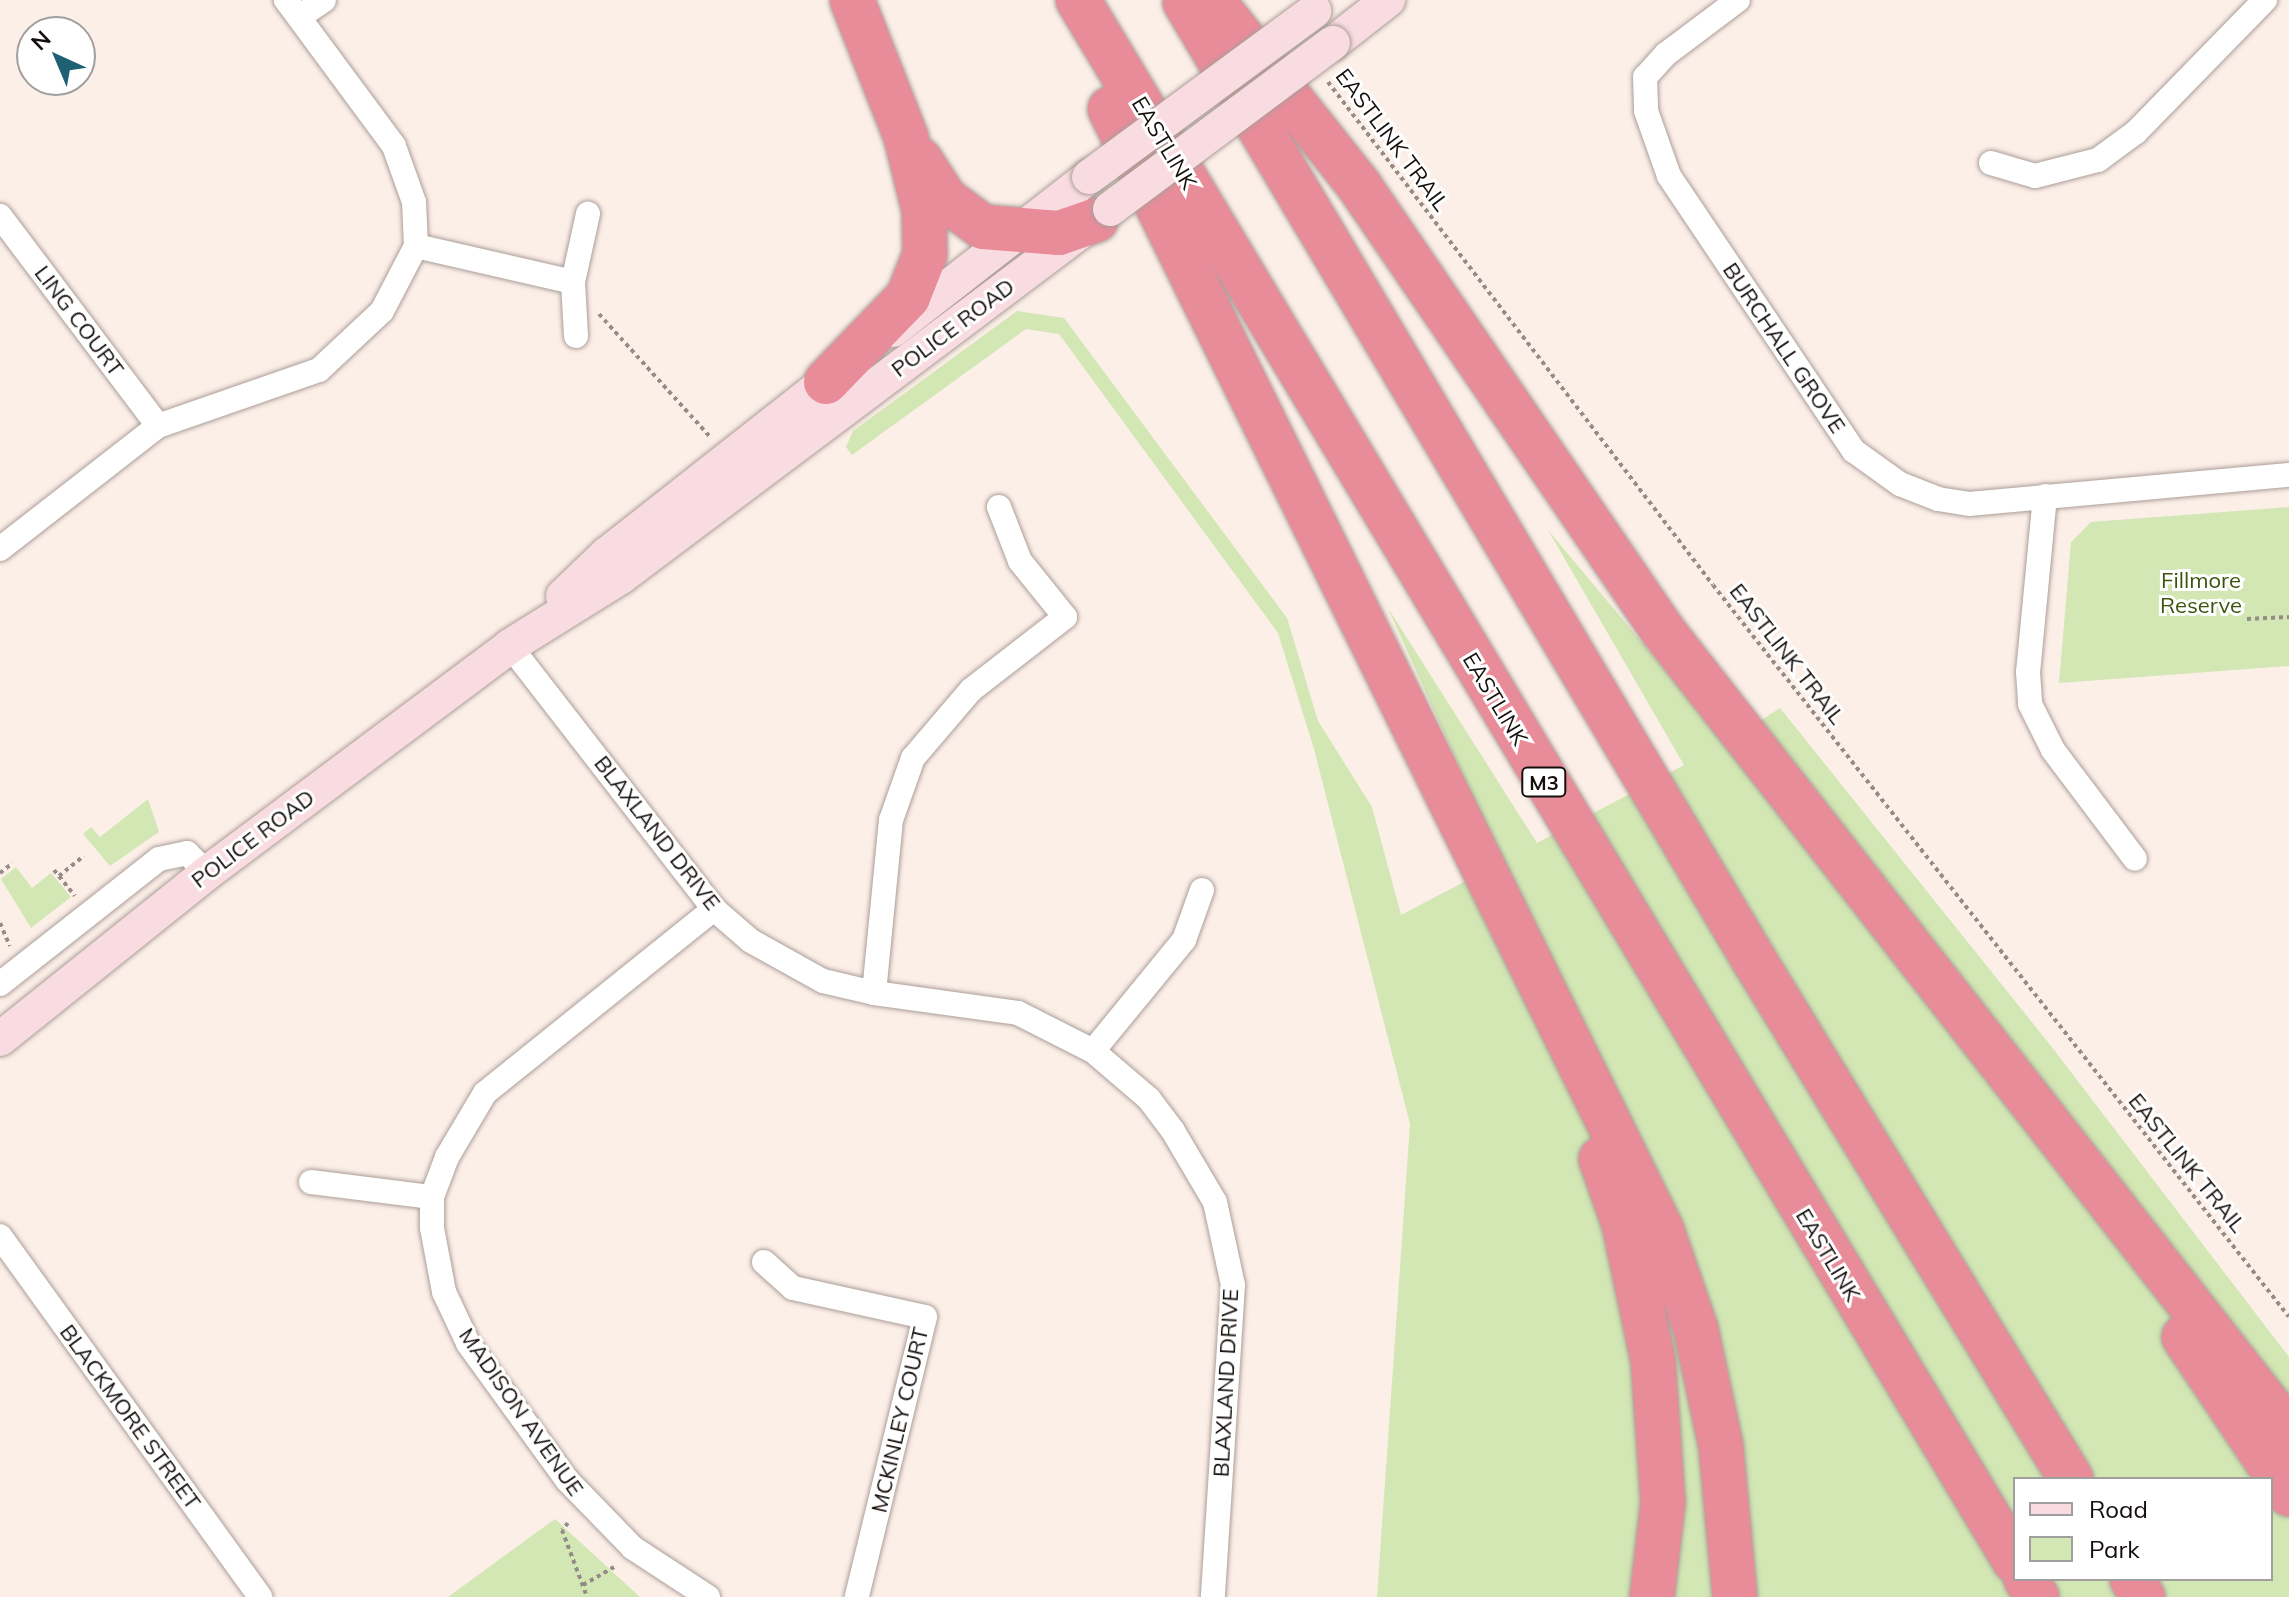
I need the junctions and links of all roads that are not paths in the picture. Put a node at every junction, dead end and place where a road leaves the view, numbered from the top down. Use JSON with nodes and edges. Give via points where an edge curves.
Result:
{"nodes":[{"id":1,"x":324,"y":0,"type":"edge"},
{"id":2,"x":852,"y":0,"type":"edge"},
{"id":3,"x":1055,"y":0,"type":"edge"},
{"id":4,"x":1078,"y":0,"type":"edge"},
{"id":5,"x":1184,"y":0,"type":"edge"},
{"id":6,"x":1212,"y":0,"type":"edge"},
{"id":7,"x":1388,"y":0,"type":"edge"},
{"id":8,"x":1738,"y":0,"type":"edge"},
{"id":9,"x":2265,"y":0,"type":"edge"},
{"id":10,"x":1321,"y":6,"type":"edge"},
{"id":11,"x":293,"y":9,"type":"edge"},
{"id":12,"x":906,"y":137,"type":"junction"},
{"id":13,"x":1991,"y":163,"type":"dead end"},
{"id":14,"x":588,"y":214,"type":"dead end"},
{"id":15,"x":1103,"y":214,"type":"junction"},
{"id":16,"x":0,"y":216,"type":"edge"},
{"id":17,"x":1019,"y":233,"type":"junction"},
{"id":18,"x":416,"y":246,"type":"junction"},
{"id":19,"x":574,"y":284,"type":"junction"},
{"id":20,"x":576,"y":336,"type":"dead end"},
{"id":21,"x":826,"y":382,"type":"junction"},
{"id":22,"x":158,"y":426,"type":"junction"},
{"id":23,"x":2289,"y":475,"type":"edge"},
{"id":24,"x":2045,"y":496,"type":"junction"},
{"id":25,"x":999,"y":507,"type":"dead end"},
{"id":26,"x":0,"y":549,"type":"edge"},
{"id":27,"x":510,"y":646,"type":"junction"},
{"id":28,"x":2135,"y":859,"type":"dead end"},
{"id":29,"x":207,"y":873,"type":"junction"},
{"id":30,"x":1202,"y":890,"type":"dead end"},
{"id":31,"x":714,"y":909,"type":"junction"},
{"id":32,"x":1527,"y":948,"type":"junction"},
{"id":33,"x":36,"y":956,"type":"junction"},
{"id":34,"x":1932,"y":973,"type":"junction"},
{"id":35,"x":0,"y":984,"type":"edge"},
{"id":36,"x":874,"y":993,"type":"junction"},
{"id":37,"x":41,"y":1007,"type":"junction"},
{"id":38,"x":0,"y":1039,"type":"edge"},
{"id":39,"x":1093,"y":1051,"type":"junction"},
{"id":40,"x":311,"y":1182,"type":"dead end"},
{"id":41,"x":432,"y":1197,"type":"junction"},
{"id":42,"x":0,"y":1236,"type":"edge"},
{"id":43,"x":764,"y":1262,"type":"dead end"},
{"id":44,"x":2289,"y":1431,"type":"edge"},
{"id":45,"x":2070,"y":1477,"type":"edge"},
{"id":46,"x":2289,"y":1494,"type":"edge"},
{"id":47,"x":2013,"y":1558,"type":"edge"},
{"id":48,"x":260,"y":1597,"type":"edge"},
{"id":49,"x":708,"y":1597,"type":"edge"},
{"id":50,"x":857,"y":1597,"type":"edge"},
{"id":51,"x":1213,"y":1597,"type":"edge"},
{"id":52,"x":1652,"y":1597,"type":"edge"},
{"id":53,"x":1735,"y":1597,"type":"edge"}],
"edges":[{"from":1,"to":11,"type":"street"},
{"from":2,"to":12,"type":"highway"},
{"from":3,"to":32,"type":"highway"},
{"from":4,"to":47,"type":"highway","name":"EASTLINK","number":"M3"},
{"from":5,"to":45,"type":"highway","via":[[1729,919]]},
{"from":6,"to":34,"type":"highway","via":[[1360,187],[1663,631]]},
{"from":7,"to":15,"type":"main road","name":"POLICE ROAD","bridge":true,"via":[[1328,58]]},
{"from":8,"to":24,"type":"street","name":"BURCHALL GROVE","via":[[1666,54],[1645,77],[1646,111],[1669,176],[1854,451],[1900,484],[1938,499],[1969,504]]},
{"from":9,"to":13,"type":"street","via":[[2136,132],[2098,160],[2035,176]]},
{"from":10,"to":17,"type":"main road","name":"POLICE ROAD","bridge":true},
{"from":11,"to":18,"type":"street","via":[[394,146],[414,202]]},
{"from":12,"to":17,"type":"highway","via":[[945,199],[983,227]]},
{"from":12,"to":21,"type":"highway","via":[[924,210],[925,254],[908,297]]},
{"from":14,"to":19,"type":"street"},
{"from":15,"to":17,"type":"highway","via":[[1059,233]]},
{"from":15,"to":27,"type":"main road","name":"POLICE ROAD","via":[[621,577]]},
{"from":16,"to":22,"type":"street","name":"LING COURT"},
{"from":17,"to":21,"type":"main road","name":"POLICE ROAD"},
{"from":18,"to":19,"type":"street"},
{"from":18,"to":22,"type":"street","via":[[382,311],[319,370]]},
{"from":19,"to":20,"type":"street"},
{"from":21,"to":27,"type":"main road","name":"POLICE ROAD","via":[[607,554]]},
{"from":22,"to":26,"type":"street"},
{"from":23,"to":24,"type":"street","name":"BURCHALL GROVE"},
{"from":24,"to":28,"type":"street","via":[[2028,672],[2030,704],[2053,750]]},
{"from":25,"to":36,"type":"street","via":[[1020,561],[1065,617],[971,690],[913,758],[891,820]]},
{"from":27,"to":29,"type":"main road","name":"POLICE ROAD"},
{"from":27,"to":31,"type":"street","name":"BLAXLAND DRIVE"},
{"from":29,"to":33,"type":"street","via":[[187,853],[159,859]]},
{"from":29,"to":37,"type":"main road","name":"POLICE ROAD"},
{"from":30,"to":39,"type":"street","via":[[1184,940]]},
{"from":31,"to":36,"type":"street","name":"BLAXLAND DRIVE","via":[[784,962],[823,981]]},
{"from":31,"to":41,"type":"street","name":"MADISON AVENUE","via":[[485,1093],[447,1157]]},
{"from":32,"to":52,"type":"highway","via":[[1624,1224],[1653,1360],[1663,1502]]},
{"from":32,"to":53,"type":"highway","via":[[1662,1231],[1696,1330],[1721,1447]]},
{"from":33,"to":35,"type":"street"},
{"from":33,"to":37,"type":"street"},
{"from":34,"to":44,"type":"highway"},
{"from":34,"to":46,"type":"highway"},
{"from":36,"to":39,"type":"street","name":"BLAXLAND DRIVE","via":[[1018,1013]]},
{"from":37,"to":38,"type":"main road","name":"POLICE ROAD"},
{"from":39,"to":51,"type":"street","name":"BLAXLAND DRIVE","via":[[1149,1099],[1215,1202],[1233,1285]]},
{"from":40,"to":41,"type":"street"},
{"from":41,"to":49,"type":"street","name":"MADISON AVENUE","via":[[438,1269],[468,1343],[597,1515],[671,1576]]},
{"from":42,"to":48,"type":"street","name":"BLACKMORE STREET"},
{"from":43,"to":50,"type":"street","name":"MCKINLEY COURT","via":[[793,1288],[925,1317]]}]}
